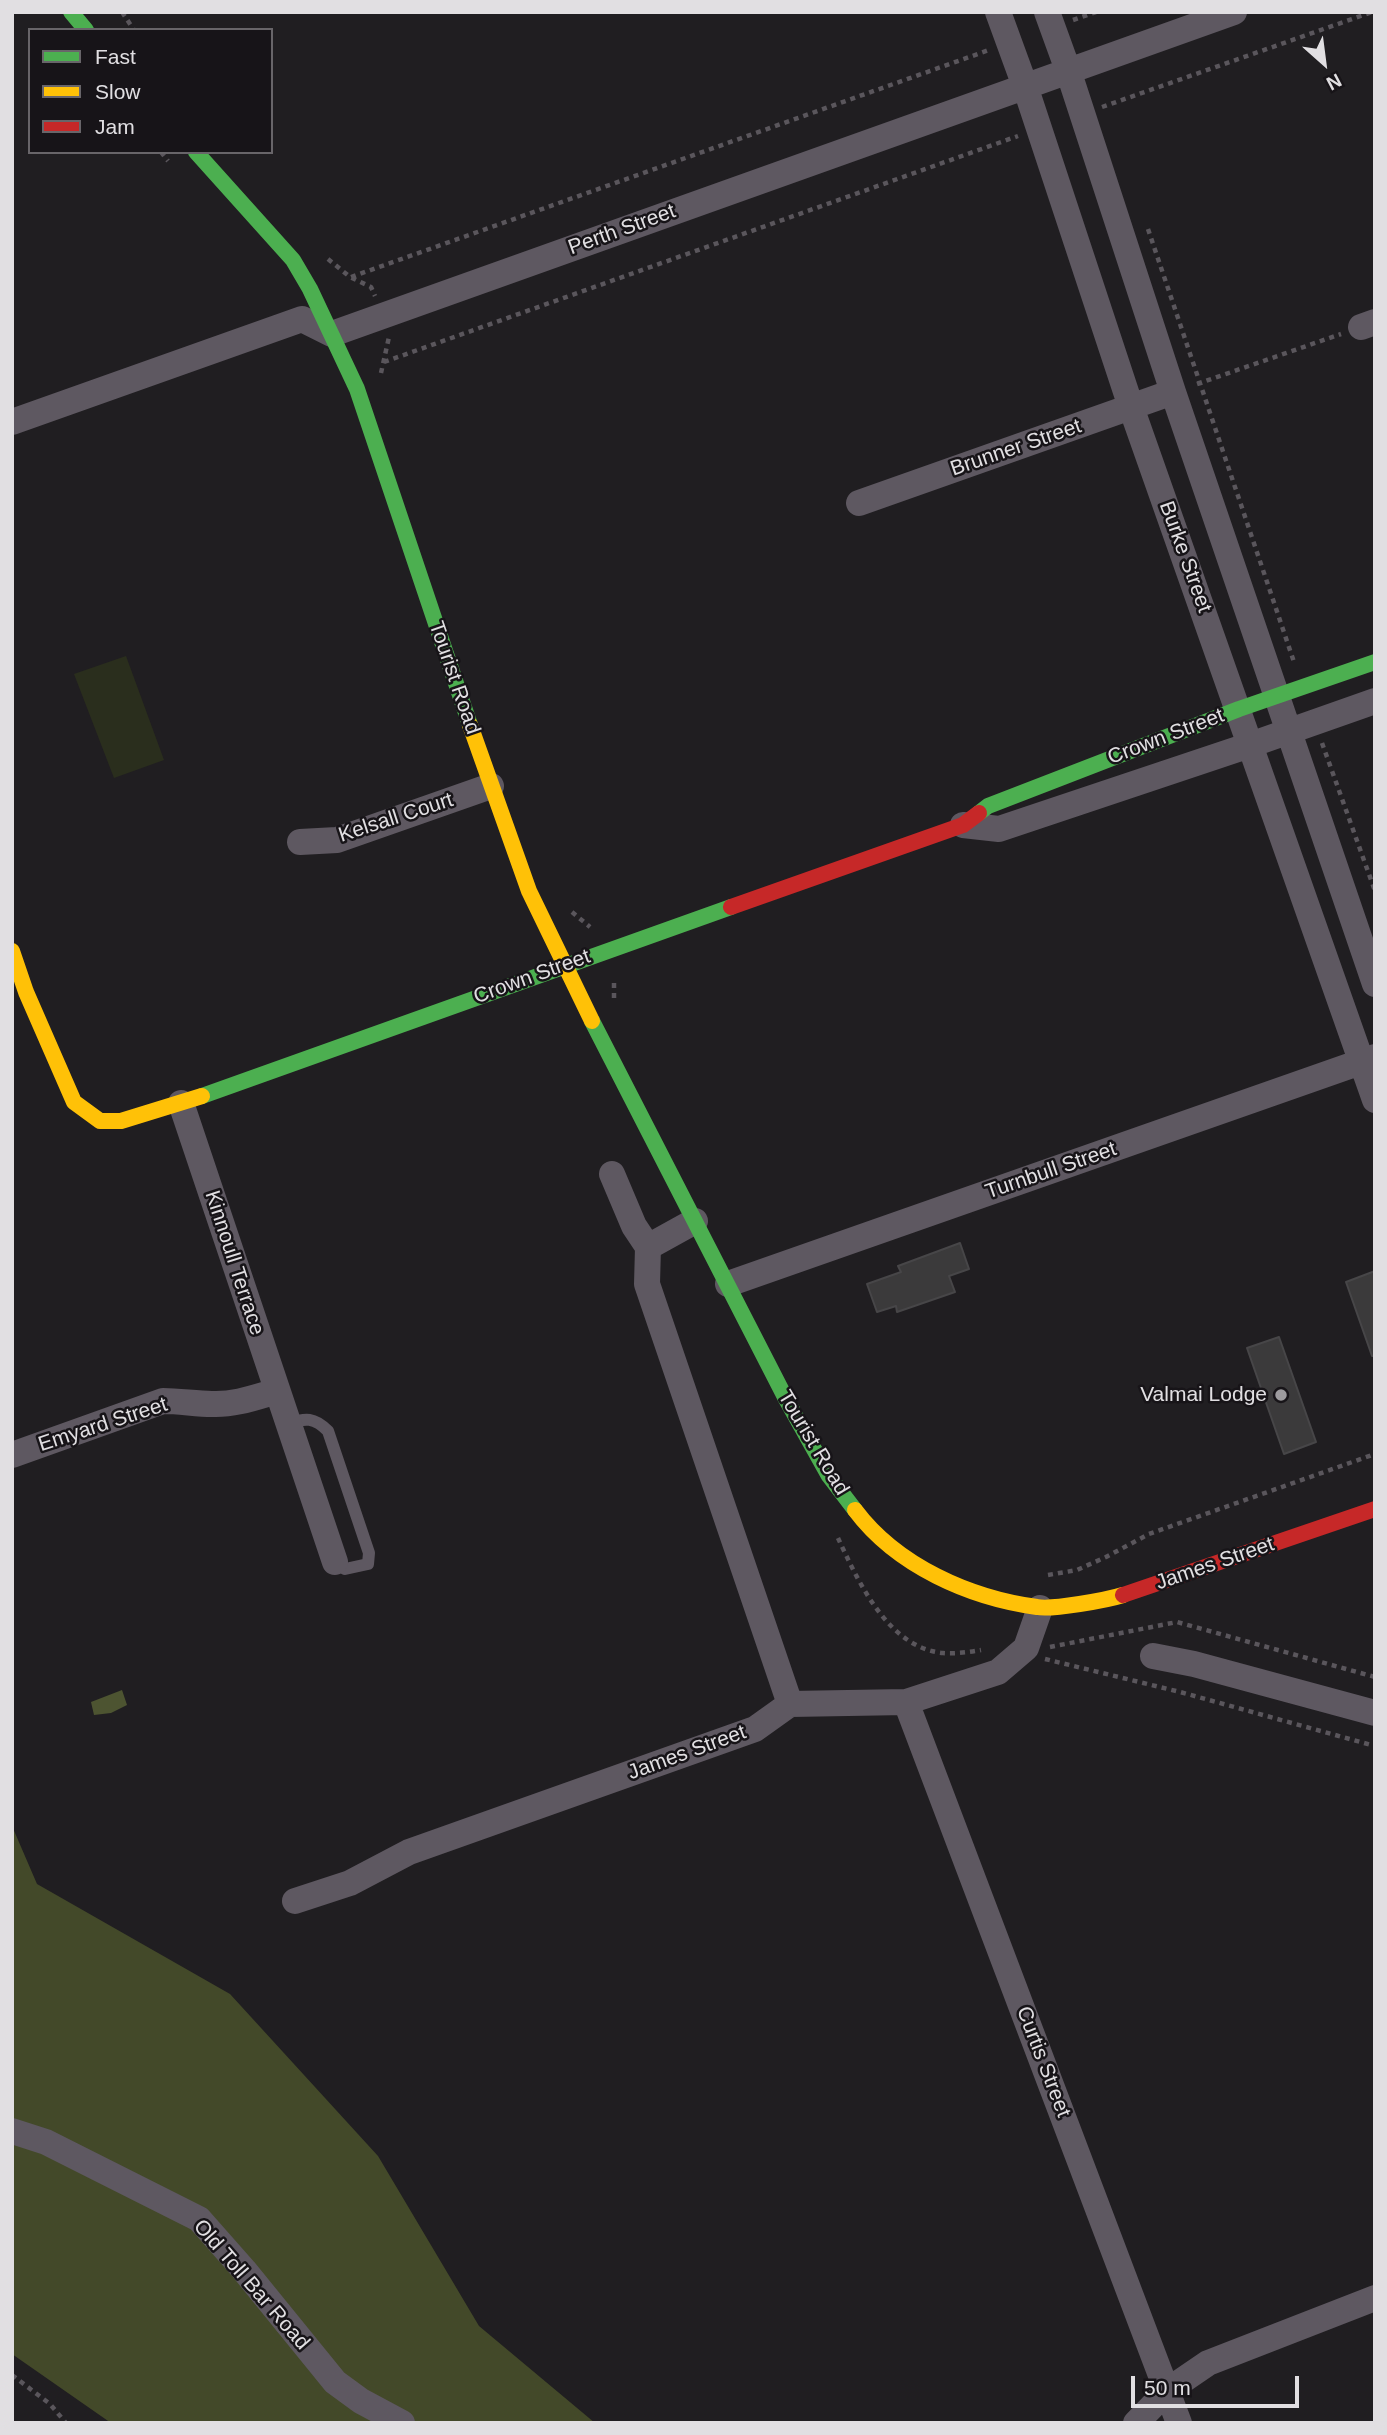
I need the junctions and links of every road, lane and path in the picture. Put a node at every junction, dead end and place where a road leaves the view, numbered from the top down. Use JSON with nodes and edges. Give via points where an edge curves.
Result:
{"nodes":[{"id":1,"x":71,"y":12,"type":"edge"},
{"id":2,"x":122,"y":12,"type":"edge"},
{"id":3,"x":998,"y":12,"type":"edge"},
{"id":4,"x":1096,"y":12,"type":"edge"},
{"id":5,"x":1234,"y":12,"type":"edge"},
{"id":6,"x":1372,"y":12,"type":"edge"},
{"id":7,"x":1049,"y":20,"type":"edge"},
{"id":8,"x":84,"y":28,"type":"edge"},
{"id":9,"x":133,"y":28,"type":"edge"},
{"id":10,"x":1009,"y":43,"type":"junction"},
{"id":11,"x":1068,"y":70,"type":"junction"},
{"id":12,"x":1025,"y":86,"type":"junction"},
{"id":13,"x":1104,"y":99,"type":"dead end"},
{"id":14,"x":1039,"y":129,"type":"junction"},
{"id":15,"x":198,"y":154,"type":"edge"},
{"id":16,"x":1146,"y":225,"type":"dead end"},
{"id":17,"x":350,"y":277,"type":"dead end"},
{"id":18,"x":1368,"y":324,"type":"edge"},
{"id":19,"x":332,"y":334,"type":"junction"},
{"id":20,"x":384,"y":362,"type":"dead end"},
{"id":21,"x":1200,"y":383,"type":"junction"},
{"id":22,"x":1173,"y":393,"type":"junction"},
{"id":23,"x":1131,"y":407,"type":"junction"},
{"id":24,"x":12,"y":422,"type":"edge"},
{"id":25,"x":859,"y":503,"type":"dead end"},
{"id":26,"x":1375,"y":662,"type":"edge"},
{"id":27,"x":1303,"y":687,"type":"junction"},
{"id":28,"x":1277,"y":696,"type":"junction"},
{"id":29,"x":1375,"y":701,"type":"edge"},
{"id":30,"x":1239,"y":709,"type":"junction"},
{"id":31,"x":1315,"y":722,"type":"junction"},
{"id":32,"x":1288,"y":731,"type":"junction"},
{"id":33,"x":1251,"y":745,"type":"junction"},
{"id":34,"x":491,"y":786,"type":"junction"},
{"id":35,"x":963,"y":825,"type":"junction"},
{"id":36,"x":300,"y":842,"type":"dead end"},
{"id":37,"x":1375,"y":891,"type":"edge"},
{"id":38,"x":566,"y":908,"type":"dead end"},
{"id":39,"x":12,"y":951,"type":"edge"},
{"id":40,"x":603,"y":952,"type":"junction"},
{"id":41,"x":564,"y":966,"type":"junction"},
{"id":42,"x":1375,"y":984,"type":"edge"},
{"id":43,"x":616,"y":1005,"type":"dead end"},
{"id":44,"x":1368,"y":1059,"type":"edge"},
{"id":45,"x":1375,"y":1100,"type":"edge"},
{"id":46,"x":181,"y":1103,"type":"junction"},
{"id":47,"x":612,"y":1174,"type":"dead end"},
{"id":48,"x":695,"y":1221,"type":"junction"},
{"id":49,"x":648,"y":1247,"type":"junction"},
{"id":50,"x":728,"y":1284,"type":"junction"},
{"id":51,"x":277,"y":1391,"type":"junction"},
{"id":52,"x":287,"y":1423,"type":"junction"},
{"id":53,"x":1375,"y":1454,"type":"edge"},
{"id":54,"x":12,"y":1455,"type":"edge"},
{"id":55,"x":1375,"y":1509,"type":"edge"},
{"id":56,"x":335,"y":1562,"type":"joint"},
{"id":57,"x":1045,"y":1576,"type":"dead end"},
{"id":58,"x":1040,"y":1608,"type":"junction"},
{"id":59,"x":1153,"y":1656,"type":"dead end"},
{"id":60,"x":1044,"y":1659,"type":"dead end"},
{"id":61,"x":906,"y":1702,"type":"junction"},
{"id":62,"x":790,"y":1704,"type":"junction"},
{"id":63,"x":1375,"y":1713,"type":"edge"},
{"id":64,"x":1375,"y":1746,"type":"edge"},
{"id":65,"x":295,"y":1901,"type":"dead end"},
{"id":66,"x":12,"y":2131,"type":"edge"},
{"id":67,"x":1375,"y":2298,"type":"edge"},
{"id":68,"x":12,"y":2375,"type":"edge"},
{"id":69,"x":1167,"y":2391,"type":"junction"},
{"id":70,"x":66,"y":2423,"type":"edge"},
{"id":71,"x":401,"y":2423,"type":"edge"},
{"id":72,"x":1136,"y":2423,"type":"edge"},
{"id":73,"x":1179,"y":2423,"type":"edge"}],
"edges":[{"from":1,"to":8,"type":"street"},
{"from":2,"to":9,"type":"path"},
{"from":3,"to":10,"type":"street","name":"Burke Street"},
{"from":4,"to":7,"type":"path"},
{"from":5,"to":11,"type":"street","name":"Perth Street"},
{"from":6,"to":13,"type":"path","via":[[1106,106]]},
{"from":7,"to":11,"type":"street","name":"Burke Street"},
{"from":10,"to":12,"type":"street","name":"Burke Street"},
{"from":10,"to":17,"type":"path"},
{"from":11,"to":12,"type":"street","name":"Perth Street"},
{"from":11,"to":22,"type":"street","name":"Burke Street"},
{"from":12,"to":14,"type":"street","name":"Burke Street"},
{"from":12,"to":19,"type":"street","name":"Perth Street"},
{"from":14,"to":20,"type":"path"},
{"from":14,"to":23,"type":"street","name":"Burke Street"},
{"from":15,"to":19,"type":"street","name":"Tourist Road","via":[[293,260]]},
{"from":16,"to":21,"type":"path"},
{"from":18,"to":21,"type":"path"},
{"from":19,"to":24,"type":"street","via":[[302,318]]},
{"from":19,"to":34,"type":"street","name":"Tourist Road","via":[[357,389]]},
{"from":21,"to":22,"type":"path"},
{"from":21,"to":27,"type":"path"},
{"from":22,"to":23,"type":"street","name":"Brunner Street"},
{"from":22,"to":28,"type":"street","name":"Burke Street"},
{"from":23,"to":25,"type":"street","name":"Brunner Street"},
{"from":23,"to":30,"type":"street","name":"Burke Street"},
{"from":26,"to":27,"type":"street","name":"Crown Street"},
{"from":27,"to":28,"type":"street","name":"Crown Street"},
{"from":28,"to":30,"type":"street","name":"Crown Street"},
{"from":28,"to":32,"type":"street","name":"Burke Street"},
{"from":29,"to":31,"type":"street","name":"Crown Street"},
{"from":30,"to":33,"type":"street","name":"Burke Street"},
{"from":30,"to":35,"type":"street","name":"Crown Street","via":[[988,806]]},
{"from":31,"to":32,"type":"street","name":"Crown Street"},
{"from":31,"to":37,"type":"path"},
{"from":32,"to":33,"type":"street","name":"Crown Street"},
{"from":32,"to":42,"type":"street","name":"Burke Street"},
{"from":33,"to":35,"type":"street","name":"Crown Street","via":[[999,829]]},
{"from":33,"to":44,"type":"street","name":"Burke Street"},
{"from":34,"to":36,"type":"street","name":"Kelsall Court","via":[[337,840]]},
{"from":34,"to":41,"type":"street","name":"Tourist Road","via":[[528,891]]},
{"from":35,"to":40,"type":"street","name":"Crown Street"},
{"from":38,"to":40,"type":"path","via":[[592,930]]},
{"from":39,"to":46,"type":"street","name":"Crown Street","via":[[74,1102],[100,1121],[121,1121]]},
{"from":40,"to":41,"type":"street","name":"Crown Street"},
{"from":40,"to":43,"type":"path","via":[[613,974]]},
{"from":41,"to":46,"type":"street","name":"Crown Street"},
{"from":41,"to":48,"type":"street","name":"Tourist Road"},
{"from":44,"to":45,"type":"street","name":"Burke Street"},
{"from":44,"to":50,"type":"street","name":"Turnbull Street"},
{"from":46,"to":51,"type":"street","name":"Kinnoull Terrace"},
{"from":47,"to":49,"type":"street"},
{"from":48,"to":49,"type":"street"},
{"from":48,"to":50,"type":"street","name":"Tourist Road"},
{"from":49,"to":62,"type":"street","via":[[647,1284]]},
{"from":50,"to":58,"type":"street","name":"Tourist Road","via":[[829,1476],[863,1521],[912,1563],[975,1593]]},
{"from":51,"to":52,"type":"street","name":"Kinnoull Terrace"},
{"from":51,"to":54,"type":"street","name":"Emyard Street","via":[[213,1404],[163,1401]]},
{"from":52,"to":56,"type":"street","name":"Kinnoull Terrace"},
{"from":52,"to":56,"type":"lane","name":"Kinnoull Terrace","via":[[317,1420],[328,1431],[369,1553],[368,1564],[355,1568],[345,1570]]},
{"from":53,"to":57,"type":"path","via":[[1149,1534],[1077,1570]]},
{"from":55,"to":58,"type":"street","name":"James Street","via":[[1118,1597]]},
{"from":58,"to":61,"type":"street","via":[[1026,1648],[998,1672]]},
{"from":59,"to":63,"type":"street"},
{"from":60,"to":64,"type":"path"},
{"from":61,"to":62,"type":"street"},
{"from":61,"to":69,"type":"street","name":"Curtis Street"},
{"from":62,"to":65,"type":"street","name":"James Street","via":[[755,1729],[409,1852],[350,1883]]},
{"from":66,"to":71,"type":"street","name":"Old Toll Bar Road","via":[[46,2142],[199,2219],[335,2382]]},
{"from":67,"to":69,"type":"street","via":[[1208,2362]]},
{"from":68,"to":70,"type":"path","via":[[50,2404]]},
{"from":69,"to":72,"type":"street"},
{"from":69,"to":73,"type":"street","name":"Curtis Street"}]}
